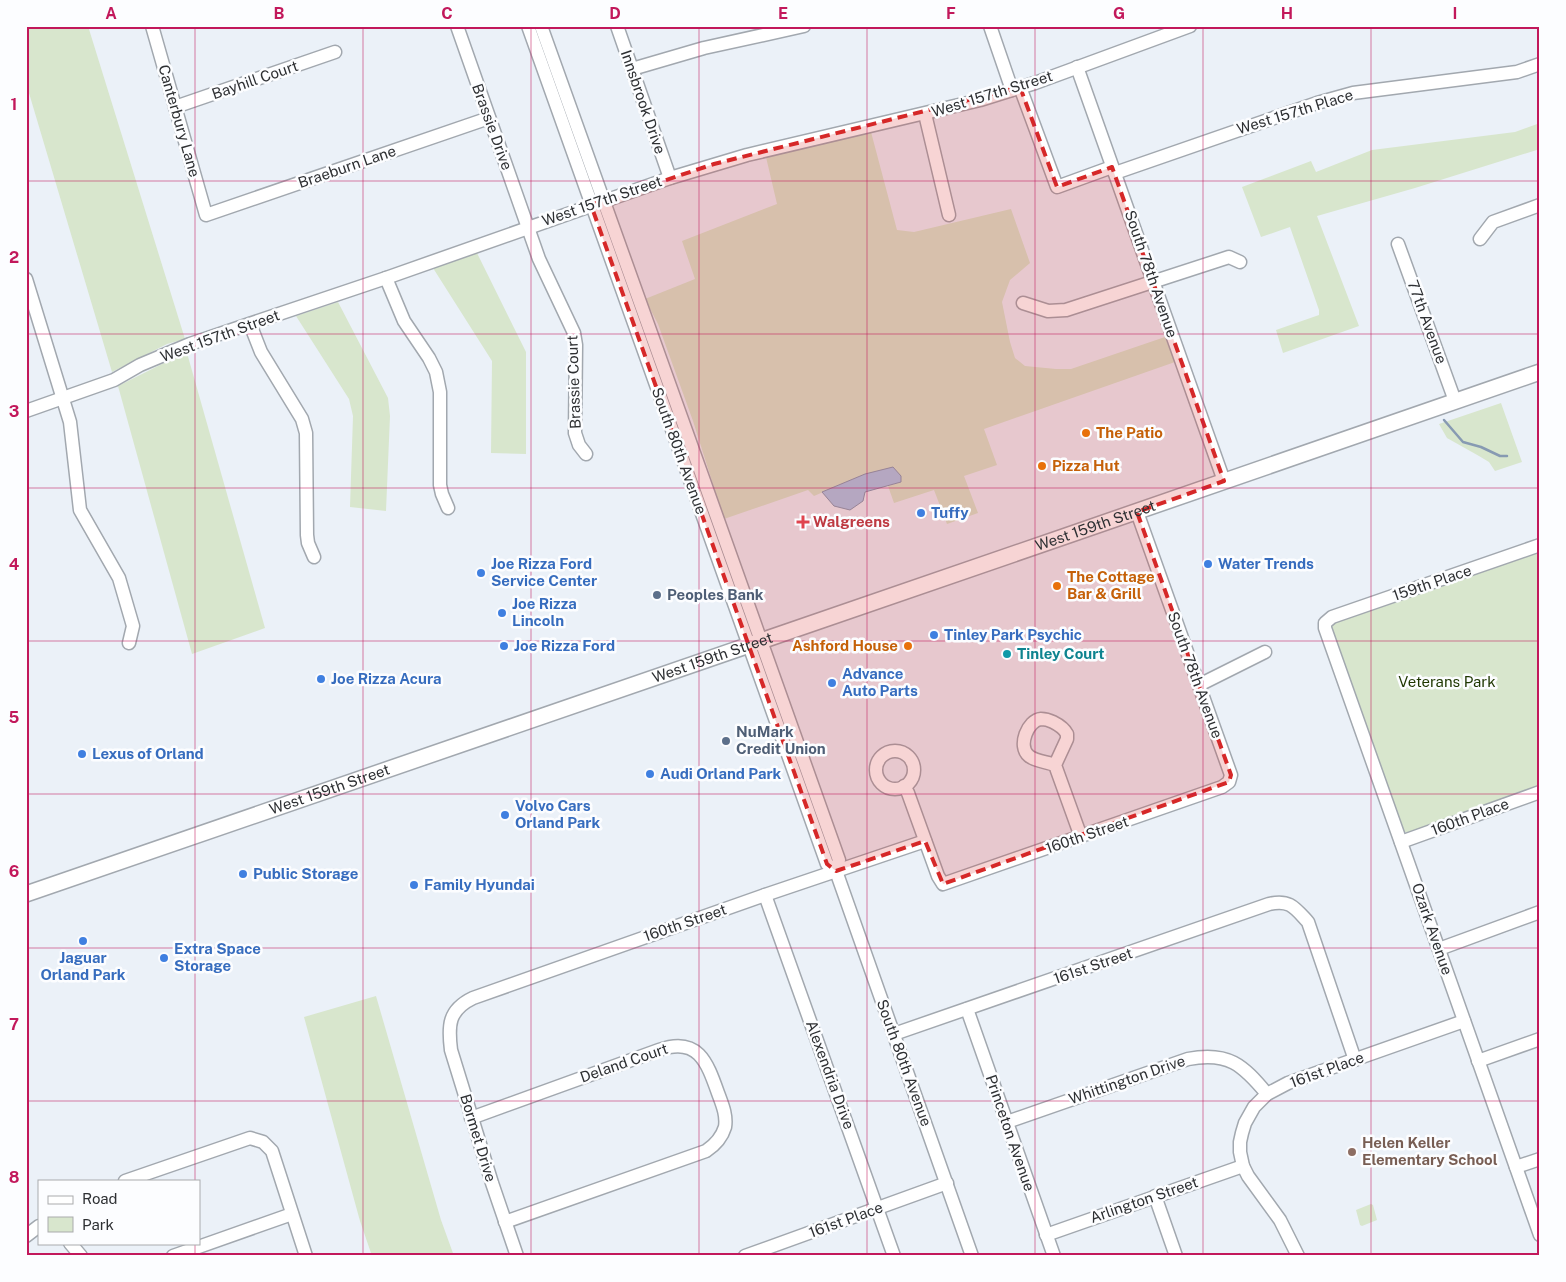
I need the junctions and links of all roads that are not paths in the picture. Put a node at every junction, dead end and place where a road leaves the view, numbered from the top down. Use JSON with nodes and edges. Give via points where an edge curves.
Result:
{"nodes":[{"id":1,"x":152,"y":26,"type":"edge"},
{"id":2,"x":457,"y":26,"type":"edge"},
{"id":3,"x":528,"y":26,"type":"edge"},
{"id":4,"x":542,"y":26,"type":"edge"},
{"id":5,"x":616,"y":26,"type":"edge"},
{"id":6,"x":804,"y":26,"type":"edge"},
{"id":7,"x":990,"y":26,"type":"edge"},
{"id":8,"x":1190,"y":26,"type":"edge"},
{"id":9,"x":335,"y":52,"type":"dead end"},
{"id":10,"x":1540,"y":64,"type":"edge"},
{"id":11,"x":1077,"y":67,"type":"junction"},
{"id":12,"x":632,"y":69,"type":"junction"},
{"id":13,"x":1016,"y":88,"type":"junction"},
{"id":14,"x":175,"y":107,"type":"junction"},
{"id":15,"x":925,"y":114,"type":"junction"},
{"id":16,"x":489,"y":118,"type":"junction"},
{"id":17,"x":1114,"y":170,"type":"junction"},
{"id":18,"x":670,"y":178,"type":"junction"},
{"id":19,"x":597,"y":203,"type":"junction"},
{"id":20,"x":1540,"y":205,"type":"edge"},
{"id":21,"x":948,"y":215,"type":"dead end"},
{"id":22,"x":206,"y":216,"type":"joint"},
{"id":23,"x":528,"y":227,"type":"junction"},
{"id":24,"x":1480,"y":239,"type":"dead end"},
{"id":25,"x":1398,"y":244,"type":"dead end"},
{"id":26,"x":1240,"y":262,"type":"dead end"},
{"id":27,"x":386,"y":278,"type":"junction"},
{"id":28,"x":1153,"y":281,"type":"junction"},
{"id":29,"x":27,"y":282,"type":"edge"},
{"id":30,"x":1023,"y":303,"type":"dead end"},
{"id":31,"x":250,"y":324,"type":"junction"},
{"id":32,"x":1540,"y":372,"type":"edge"},
{"id":33,"x":62,"y":399,"type":"junction"},
{"id":34,"x":1455,"y":401,"type":"junction"},
{"id":35,"x":26,"y":411,"type":"edge"},
{"id":36,"x":586,"y":454,"type":"dead end"},
{"id":37,"x":1224,"y":481,"type":"junction"},
{"id":38,"x":448,"y":508,"type":"dead end"},
{"id":39,"x":1137,"y":512,"type":"junction"},
{"id":40,"x":1540,"y":545,"type":"edge"},
{"id":41,"x":314,"y":557,"type":"dead end"},
{"id":42,"x":1326,"y":623,"type":"joint"},
{"id":43,"x":129,"y":643,"type":"dead end"},
{"id":44,"x":755,"y":644,"type":"junction"},
{"id":45,"x":1265,"y":652,"type":"dead end"},
{"id":46,"x":1199,"y":685,"type":"junction"},
{"id":47,"x":1055,"y":765,"type":"dead end"},
{"id":48,"x":1229,"y":782,"type":"joint"},
{"id":49,"x":904,"y":786,"type":"dead end"},
{"id":50,"x":1540,"y":792,"type":"edge"},
{"id":51,"x":1081,"y":837,"type":"junction"},
{"id":52,"x":925,"y":841,"type":"junction"},
{"id":53,"x":1401,"y":842,"type":"junction"},
{"id":54,"x":836,"y":871,"type":"junction"},
{"id":55,"x":26,"y":894,"type":"edge"},
{"id":56,"x":766,"y":895,"type":"junction"},
{"id":57,"x":1540,"y":912,"type":"edge"},
{"id":58,"x":1439,"y":949,"type":"junction"},
{"id":59,"x":967,"y":1009,"type":"junction"},
{"id":60,"x":452,"y":1018,"type":"joint"},
{"id":61,"x":1464,"y":1021,"type":"junction"},
{"id":62,"x":894,"y":1034,"type":"junction"},
{"id":63,"x":1540,"y":1039,"type":"edge"},
{"id":64,"x":1355,"y":1060,"type":"junction"},
{"id":65,"x":1478,"y":1061,"type":"junction"},
{"id":66,"x":1267,"y":1094,"type":"junction"},
{"id":67,"x":472,"y":1118,"type":"junction"},
{"id":68,"x":1006,"y":1122,"type":"junction"},
{"id":69,"x":1540,"y":1159,"type":"edge"},
{"id":70,"x":1243,"y":1166,"type":"junction"},
{"id":71,"x":1516,"y":1167,"type":"junction"},
{"id":72,"x":128,"y":1180,"type":"edge"},
{"id":73,"x":947,"y":1184,"type":"junction"},
{"id":74,"x":1154,"y":1196,"type":"junction"},
{"id":75,"x":877,"y":1208,"type":"junction"},
{"id":76,"x":292,"y":1214,"type":"junction"},
{"id":77,"x":505,"y":1222,"type":"junction"},
{"id":78,"x":38,"y":1227,"type":"edge"},
{"id":79,"x":1046,"y":1235,"type":"junction"},
{"id":80,"x":1540,"y":1235,"type":"edge"},
{"id":81,"x":26,"y":1236,"type":"edge"},
{"id":82,"x":173,"y":1256,"type":"edge"},
{"id":83,"x":305,"y":1256,"type":"edge"},
{"id":84,"x":517,"y":1256,"type":"edge"},
{"id":85,"x":745,"y":1256,"type":"edge"},
{"id":86,"x":894,"y":1256,"type":"edge"},
{"id":87,"x":972,"y":1256,"type":"edge"},
{"id":88,"x":1054,"y":1256,"type":"edge"},
{"id":89,"x":1176,"y":1256,"type":"edge"},
{"id":90,"x":1298,"y":1256,"type":"edge"}],
"edges":[{"from":1,"to":14,"type":"street","name":"Canterbury Lane"},
{"from":2,"to":16,"type":"street","name":"Brassie Drive"},
{"from":3,"to":19,"type":"street","name":"South 80th Avenue"},
{"from":4,"to":19,"type":"street","name":"South 80th Avenue"},
{"from":5,"to":12,"type":"street","name":"Innsbrook Drive"},
{"from":6,"to":12,"type":"street","via":[[704,48]]},
{"from":7,"to":13,"type":"street"},
{"from":8,"to":11,"type":"street","name":"West 157th Street"},
{"from":9,"to":14,"type":"street","name":"Bayhill Court"},
{"from":10,"to":17,"type":"street","name":"West 157th Place","via":[[1517,72],[1353,93]]},
{"from":11,"to":13,"type":"street","name":"West 157th Street"},
{"from":11,"to":17,"type":"street","name":"South 78th Avenue"},
{"from":12,"to":18,"type":"street","name":"Innsbrook Drive"},
{"from":13,"to":15,"type":"street","name":"West 157th Street"},
{"from":13,"to":17,"type":"street","name":"West 157th Place","via":[[1057,187]]},
{"from":14,"to":22,"type":"street","name":"Canterbury Lane"},
{"from":15,"to":18,"type":"street","name":"West 157th Street","via":[[747,155]]},
{"from":15,"to":21,"type":"street"},
{"from":16,"to":22,"type":"street","name":"Braeburn Lane"},
{"from":16,"to":23,"type":"street","name":"Brassie Drive"},
{"from":17,"to":28,"type":"street","name":"South 78th Avenue"},
{"from":18,"to":19,"type":"street","name":"West 157th Street"},
{"from":19,"to":23,"type":"street","name":"West 157th Street"},
{"from":19,"to":44,"type":"street","name":"South 80th Avenue"},
{"from":20,"to":24,"type":"street","via":[[1493,222]]},
{"from":23,"to":27,"type":"street","name":"West 157th Street"},
{"from":23,"to":36,"type":"street","name":"Brassie Court","via":[[539,259],[574,333],[575,433]]},
{"from":25,"to":34,"type":"street","name":"77th Avenue"},
{"from":26,"to":28,"type":"street","via":[[1229,257]]},
{"from":27,"to":31,"type":"street","name":"West 157th Street"},
{"from":27,"to":38,"type":"street","via":[[404,321],[436,372],[440,392],[440,484]]},
{"from":28,"to":30,"type":"street","via":[[1066,310],[1048,311]]},
{"from":28,"to":37,"type":"street","name":"South 78th Avenue"},
{"from":29,"to":33,"type":"street"},
{"from":31,"to":33,"type":"street","name":"West 157th Street","via":[[190,344],[114,380]]},
{"from":31,"to":41,"type":"street","via":[[261,352],[302,419],[306,433],[307,535]]},
{"from":32,"to":34,"type":"main road","name":"West 159th Street"},
{"from":33,"to":35,"type":"street","name":"West 157th Street"},
{"from":33,"to":43,"type":"street","via":[[72,431],[80,510],[119,578],[133,626]]},
{"from":34,"to":37,"type":"main road","name":"West 159th Street"},
{"from":37,"to":39,"type":"main road","name":"West 159th Street"},
{"from":39,"to":44,"type":"main road","name":"West 159th Street"},
{"from":39,"to":46,"type":"street","name":"South 78th Avenue"},
{"from":40,"to":42,"type":"street","name":"159th Place","via":[[1332,617]]},
{"from":42,"to":53,"type":"street","name":"Ozark Avenue","via":[[1326,633]]},
{"from":44,"to":54,"type":"street","name":"South 80th Avenue","via":[[827,864]]},
{"from":44,"to":55,"type":"main road","name":"West 159th Street"},
{"from":45,"to":46,"type":"street"},
{"from":46,"to":48,"type":"street","name":"South 78th Avenue","via":[[1231,775]]},
{"from":47,"to":51,"type":"street"},
{"from":48,"to":51,"type":"street","name":"160th Street"},
{"from":49,"to":52,"type":"street"},
{"from":50,"to":53,"type":"street","name":"160th Place"},
{"from":51,"to":52,"type":"street","name":"160th Street","via":[[944,884]]},
{"from":52,"to":54,"type":"street","name":"160th Street"},
{"from":53,"to":58,"type":"street","name":"Ozark Avenue"},
{"from":54,"to":56,"type":"street","name":"160th Street"},
{"from":54,"to":62,"type":"street","name":"South 80th Avenue"},
{"from":56,"to":60,"type":"street","name":"160th Street","via":[[472,998],[456,1009]]},
{"from":56,"to":75,"type":"street","name":"Alexendria Drive"},
{"from":57,"to":58,"type":"street"},
{"from":58,"to":61,"type":"street","name":"Ozark Avenue"},
{"from":59,"to":62,"type":"street","name":"161st Street"},
{"from":59,"to":64,"type":"street","name":"161st Street","via":[[1269,904],[1284,902],[1292,905],[1308,922]]},
{"from":59,"to":68,"type":"street","name":"Princeton Avenue"},
{"from":60,"to":67,"type":"street","name":"Bormet Drive","via":[[449,1026],[451,1050]]},
{"from":61,"to":64,"type":"street","name":"161st Place"},
{"from":61,"to":65,"type":"street","name":"Ozark Avenue"},
{"from":62,"to":73,"type":"street","name":"South 80th Avenue"},
{"from":63,"to":65,"type":"street"},
{"from":64,"to":66,"type":"street","name":"161st Place"},
{"from":65,"to":71,"type":"street","name":"Ozark Avenue"},
{"from":66,"to":68,"type":"street","name":"Whittington Drive","via":[[1246,1069],[1235,1062],[1199,1057]]},
{"from":66,"to":70,"type":"street","name":"161st Place","via":[[1254,1107],[1243,1128],[1240,1142]]},
{"from":67,"to":77,"type":"street","name":"Bormet Drive"},
{"from":67,"to":77,"type":"street","name":"Deland Court","via":[[675,1046],[692,1050],[705,1060],[724,1110],[723,1132],[714,1146],[706,1151]]},
{"from":68,"to":79,"type":"street","name":"Princeton Avenue"},
{"from":69,"to":71,"type":"street"},
{"from":70,"to":74,"type":"street","name":"Arlington Street"},
{"from":70,"to":90,"type":"street","via":[[1280,1220]]},
{"from":71,"to":80,"type":"street","name":"Ozark Avenue"},
{"from":72,"to":76,"type":"street","via":[[250,1138],[263,1142],[272,1151]]},
{"from":73,"to":75,"type":"street","name":"161st Place"},
{"from":73,"to":87,"type":"street","name":"South 80th Avenue"},
{"from":74,"to":79,"type":"street","name":"Arlington Street"},
{"from":74,"to":89,"type":"street"},
{"from":75,"to":85,"type":"street","name":"161st Place"},
{"from":75,"to":86,"type":"street","name":"Alexendria Drive"},
{"from":76,"to":82,"type":"street"},
{"from":76,"to":83,"type":"street"},
{"from":77,"to":84,"type":"street","name":"Bormet Drive"},
{"from":78,"to":81,"type":"street"},
{"from":79,"to":88,"type":"street","name":"Princeton Avenue"}]}
